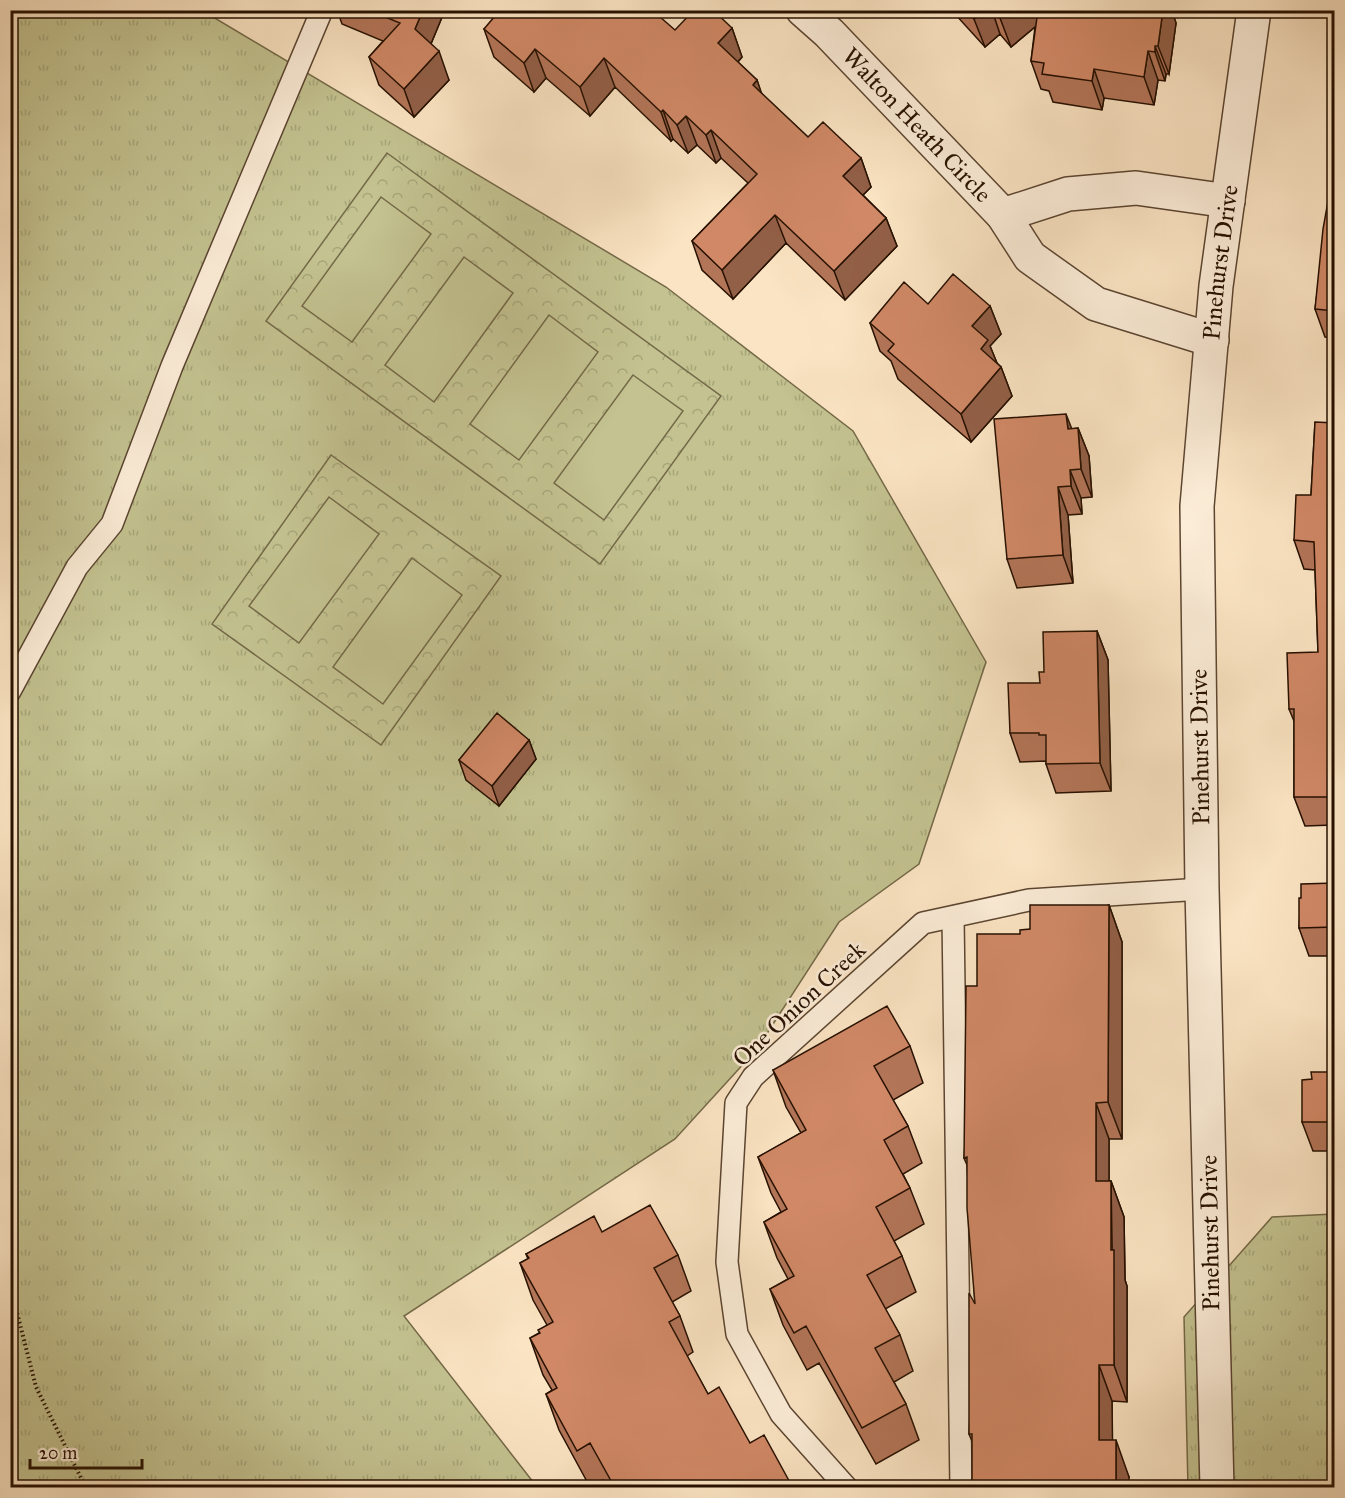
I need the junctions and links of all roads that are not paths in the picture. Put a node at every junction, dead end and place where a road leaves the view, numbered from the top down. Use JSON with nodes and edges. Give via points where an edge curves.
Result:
{"nodes":[{"id":1,"x":322,"y":10,"type":"edge"},
{"id":2,"x":803,"y":10,"type":"edge"},
{"id":3,"x":1254,"y":10,"type":"edge"},
{"id":4,"x":1228,"y":201,"type":"junction"},
{"id":5,"x":1003,"y":215,"type":"junction"},
{"id":6,"x":1212,"y":340,"type":"junction"},
{"id":7,"x":10,"y":691,"type":"edge"},
{"id":8,"x":1202,"y":888,"type":"junction"},
{"id":9,"x":953,"y":917,"type":"junction"},
{"id":10,"x":847,"y":1488,"type":"edge"},
{"id":11,"x":961,"y":1488,"type":"edge"},
{"id":12,"x":1216,"y":1488,"type":"edge"}],
"edges":[{"from":1,"to":7,"type":"lane","via":[[172,366],[112,524],[78,567]]},
{"from":2,"to":5,"type":"street","name":"Walton Heath Circle"},
{"from":3,"to":4,"type":"street","name":"Pinehurst Drive"},
{"from":4,"to":5,"type":"street","name":"Walton Heath Circle","via":[[1136,188],[1068,194]]},
{"from":4,"to":6,"type":"street","name":"Pinehurst Drive"},
{"from":5,"to":6,"type":"street","name":"Walton Heath Circle","via":[[1030,257],[1096,304]]},
{"from":6,"to":8,"type":"street","name":"Pinehurst Drive","via":[[1197,506]]},
{"from":8,"to":9,"type":"lane","name":"One Onion Creek","via":[[1029,900]]},
{"from":8,"to":12,"type":"street","name":"Pinehurst Drive"},
{"from":9,"to":10,"type":"lane","name":"One Onion Creek","via":[[923,923],[753,1077],[736,1103],[727,1262],[737,1334],[781,1414]]},
{"from":9,"to":11,"type":"lane"}]}
